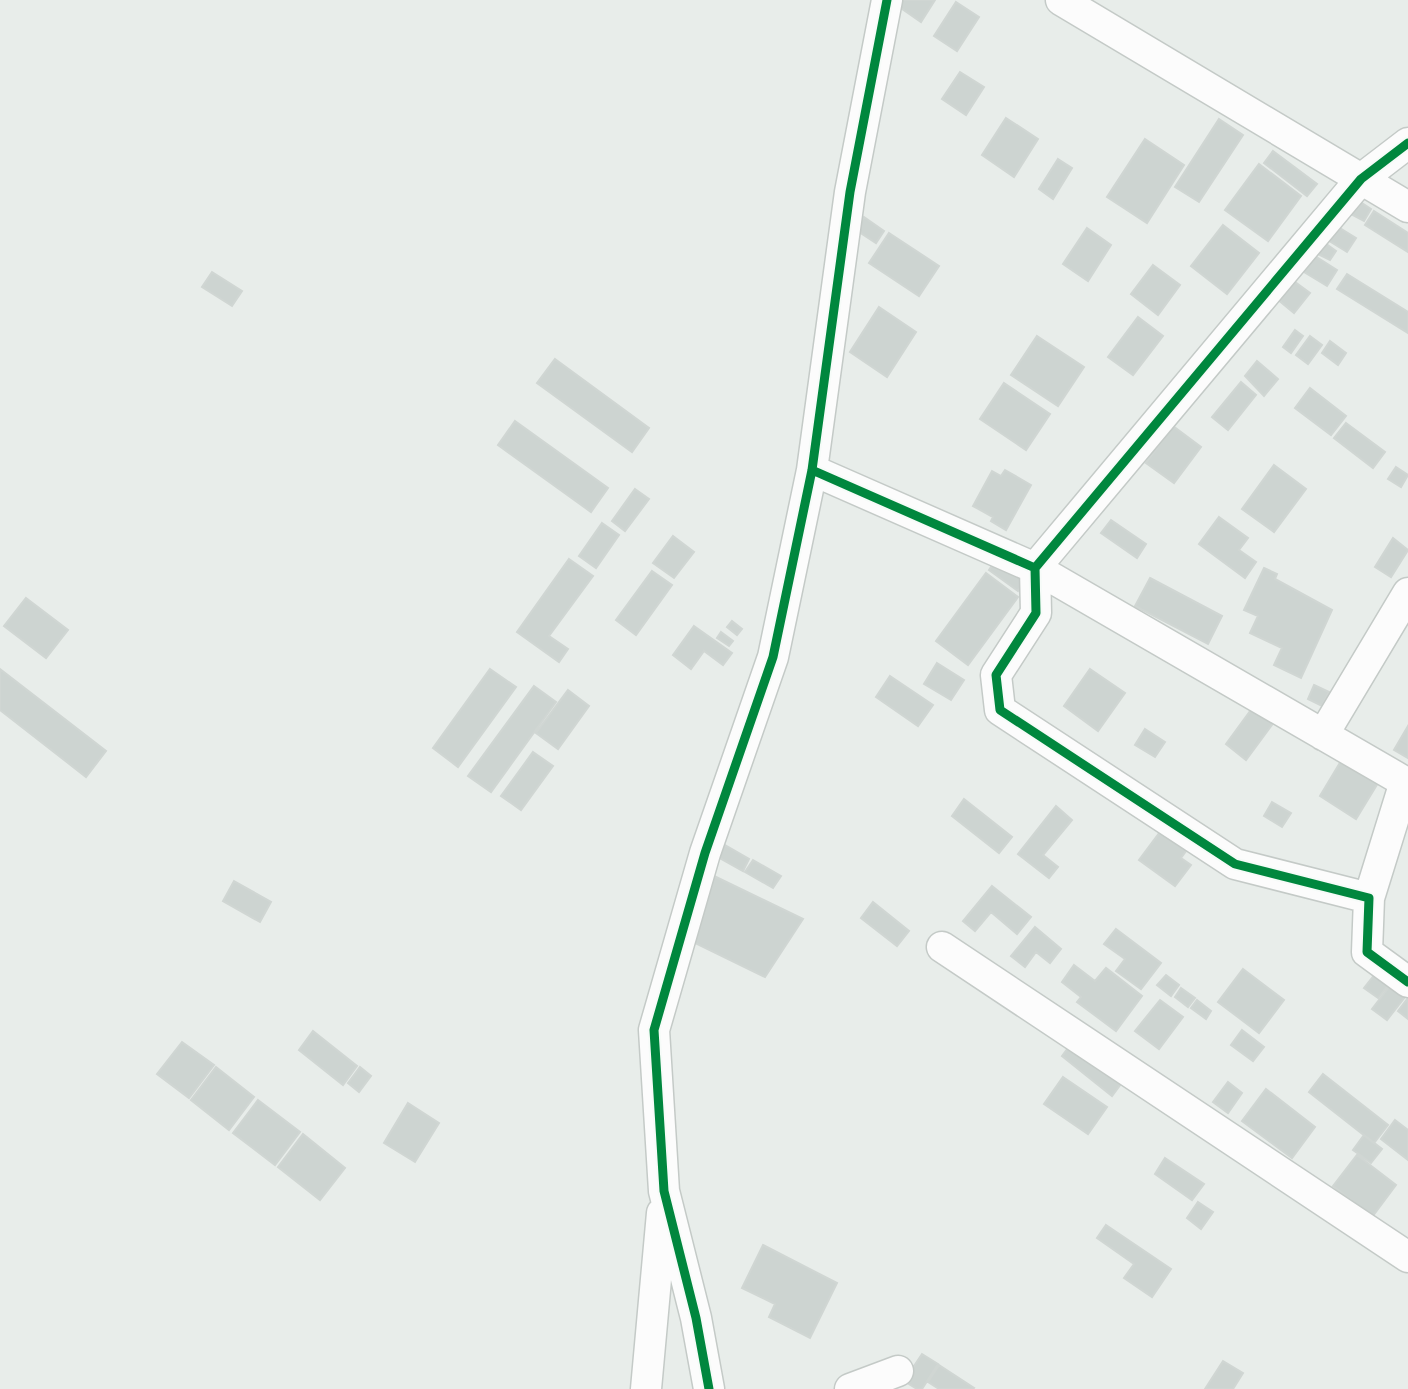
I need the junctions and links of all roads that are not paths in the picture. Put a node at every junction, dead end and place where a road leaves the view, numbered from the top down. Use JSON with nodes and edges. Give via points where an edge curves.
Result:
{"nodes":[{"id":1,"x":887,"y":0,"type":"edge"},
{"id":2,"x":1061,"y":0,"type":"edge"},
{"id":3,"x":1408,"y":144,"type":"edge"},
{"id":4,"x":1361,"y":179,"type":"junction"},
{"id":5,"x":1408,"y":207,"type":"edge"},
{"id":6,"x":811,"y":470,"type":"junction"},
{"id":7,"x":1035,"y":568,"type":"junction"},
{"id":8,"x":1408,"y":593,"type":"edge"},
{"id":9,"x":1322,"y":735,"type":"junction"},
{"id":10,"x":1407,"y":783,"type":"edge"},
{"id":11,"x":1369,"y":898,"type":"junction"},
{"id":12,"x":942,"y":947,"type":"dead end"},
{"id":13,"x":1408,"y":982,"type":"edge"},
{"id":14,"x":664,"y":1191,"type":"junction"},
{"id":15,"x":1408,"y":1257,"type":"edge"},
{"id":16,"x":898,"y":1371,"type":"dead end"},
{"id":17,"x":646,"y":1389,"type":"edge"},
{"id":18,"x":709,"y":1389,"type":"edge"},
{"id":19,"x":850,"y":1389,"type":"edge"}],
"edges":[{"from":1,"to":6,"type":"street","via":[[850,192]]},
{"from":2,"to":4,"type":"street"},
{"from":3,"to":4,"type":"street"},
{"from":4,"to":5,"type":"street"},
{"from":4,"to":7,"type":"street"},
{"from":6,"to":7,"type":"street"},
{"from":6,"to":14,"type":"street","via":[[772,657],[705,853],[654,1030]]},
{"from":7,"to":9,"type":"street"},
{"from":7,"to":11,"type":"street","via":[[1036,613],[996,675],[1000,710],[1235,864]]},
{"from":8,"to":9,"type":"street"},
{"from":9,"to":10,"type":"street"},
{"from":10,"to":11,"type":"street"},
{"from":11,"to":13,"type":"street","via":[[1367,952]]},
{"from":12,"to":15,"type":"street"},
{"from":14,"to":17,"type":"street"},
{"from":14,"to":18,"type":"street"},
{"from":16,"to":19,"type":"street"}]}
